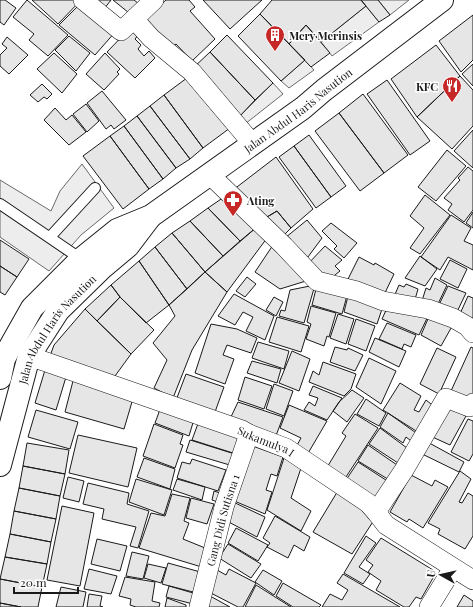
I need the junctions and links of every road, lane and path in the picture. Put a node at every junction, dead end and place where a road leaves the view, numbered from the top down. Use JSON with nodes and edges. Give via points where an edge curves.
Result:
{"nodes":[{"id":1,"x":83,"y":0,"type":"edge"},
{"id":2,"x":154,"y":0,"type":"edge"},
{"id":3,"x":442,"y":0,"type":"edge"},
{"id":4,"x":134,"y":19,"type":"junction"},
{"id":5,"x":252,"y":143,"type":"junction"},
{"id":6,"x":209,"y":174,"type":"junction"},
{"id":7,"x":95,"y":188,"type":"dead end"},
{"id":8,"x":0,"y":204,"type":"edge"},
{"id":9,"x":150,"y":216,"type":"junction"},
{"id":10,"x":50,"y":237,"type":"junction"},
{"id":11,"x":81,"y":259,"type":"junction"},
{"id":12,"x":473,"y":333,"type":"edge"},
{"id":13,"x":29,"y":356,"type":"junction"},
{"id":14,"x":3,"y":357,"type":"edge"},
{"id":15,"x":473,"y":403,"type":"edge"},
{"id":16,"x":249,"y":434,"type":"junction"},
{"id":17,"x":0,"y":465,"type":"edge"},
{"id":18,"x":376,"y":512,"type":"junction"},
{"id":19,"x":453,"y":568,"type":"junction"},
{"id":20,"x":473,"y":580,"type":"edge"},
{"id":21,"x":199,"y":607,"type":"edge"},
{"id":22,"x":429,"y":607,"type":"edge"}],
"edges":[{"from":1,"to":4,"type":"street","via":[[121,31]]},
{"from":2,"to":4,"type":"street"},
{"from":3,"to":5,"type":"highway","name":"Jalan Abdul Haris Nasution","via":[[302,108]]},
{"from":4,"to":5,"type":"street","via":[[151,38],[192,72]]},
{"from":5,"to":6,"type":"highway","name":"Jalan Abdul Haris Nasution"},
{"from":6,"to":9,"type":"highway","name":"Jalan Abdul Haris Nasution"},
{"from":6,"to":12,"type":"street","via":[[317,281],[357,291],[383,301],[428,309],[453,318]]},
{"from":7,"to":10,"type":"lane"},
{"from":8,"to":10,"type":"lane"},
{"from":9,"to":11,"type":"highway","name":"Jalan Abdul Haris Nasution","via":[[117,230]]},
{"from":9,"to":13,"type":"highway","name":"Jalan Abdul Haris Nasution","via":[[128,246],[58,310]]},
{"from":10,"to":11,"type":"lane"},
{"from":11,"to":14,"type":"highway","name":"Jalan Abdul Haris Nasution","via":[[32,308]]},
{"from":13,"to":16,"type":"street","name":"Sukamulya I","via":[[227,424]]},
{"from":13,"to":17,"type":"highway","name":"Jalan Abdul Haris Nasution"},
{"from":15,"to":18,"type":"street","via":[[469,407],[446,398]]},
{"from":16,"to":18,"type":"street","name":"Sukamulya I","via":[[286,448],[368,503]]},
{"from":16,"to":21,"type":"street","name":"Gang Didi Sutisna 1","via":[[224,507]]},
{"from":18,"to":19,"type":"street","name":"Sukamulya I","via":[[386,525]]},
{"from":19,"to":20,"type":"street","name":"Sukamulya I"},
{"from":19,"to":22,"type":"street"}]}
